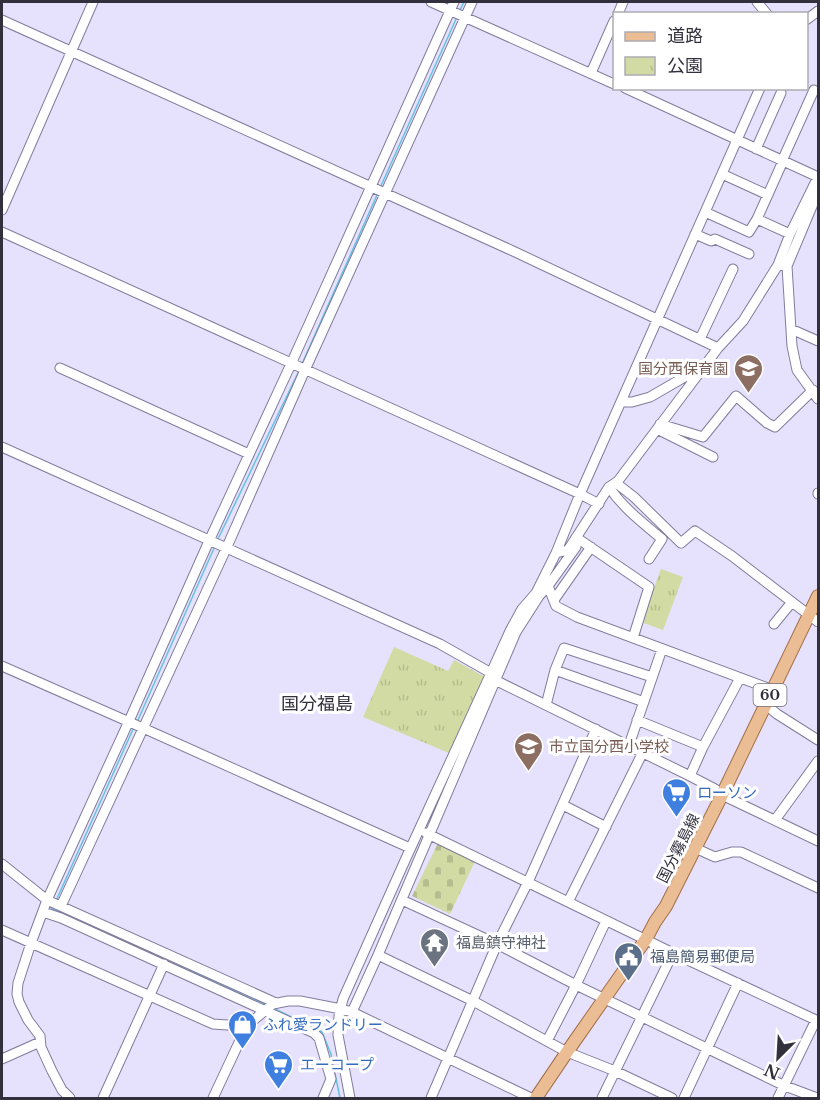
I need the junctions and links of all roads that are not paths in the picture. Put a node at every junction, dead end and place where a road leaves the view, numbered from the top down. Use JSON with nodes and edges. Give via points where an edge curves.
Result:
{"nodes":[{"id":1,"x":93,"y":2,"type":"edge"},
{"id":2,"x":431,"y":2,"type":"edge"},
{"id":3,"x":472,"y":2,"type":"edge"},
{"id":4,"x":456,"y":11,"type":"edge"},
{"id":5,"x":2,"y":20,"type":"edge"},
{"id":6,"x":613,"y":25,"type":"edge"},
{"id":7,"x":71,"y":52,"type":"junction"},
{"id":8,"x":591,"y":73,"type":"junction"},
{"id":9,"x":613,"y":83,"type":"edge"},
{"id":10,"x":629,"y":90,"type":"edge"},
{"id":11,"x":759,"y":90,"type":"edge"},
{"id":12,"x":814,"y":90,"type":"dead end"},
{"id":13,"x":781,"y":93,"type":"dead end"},
{"id":14,"x":737,"y":140,"type":"junction"},
{"id":15,"x":756,"y":149,"type":"junction"},
{"id":16,"x":783,"y":161,"type":"junction"},
{"id":17,"x":722,"y":174,"type":"junction"},
{"id":18,"x":818,"y":175,"type":"edge"},
{"id":19,"x":377,"y":190,"type":"junction"},
{"id":20,"x":819,"y":192,"type":"edge"},
{"id":21,"x":768,"y":195,"type":"junction"},
{"id":22,"x":2,"y":210,"type":"edge"},
{"id":23,"x":705,"y":212,"type":"junction"},
{"id":24,"x":757,"y":219,"type":"junction"},
{"id":25,"x":2,"y":232,"type":"edge"},
{"id":26,"x":695,"y":234,"type":"junction"},
{"id":27,"x":790,"y":234,"type":"junction"},
{"id":28,"x":749,"y":254,"type":"dead end"},
{"id":29,"x":783,"y":266,"type":"junction"},
{"id":30,"x":733,"y":269,"type":"dead end"},
{"id":31,"x":657,"y":318,"type":"junction"},
{"id":32,"x":791,"y":329,"type":"junction"},
{"id":33,"x":700,"y":339,"type":"junction"},
{"id":34,"x":819,"y":341,"type":"edge"},
{"id":35,"x":718,"y":348,"type":"junction"},
{"id":36,"x":710,"y":361,"type":"junction"},
{"id":37,"x":292,"y":365,"type":"junction"},
{"id":38,"x":60,"y":368,"type":"dead end"},
{"id":39,"x":304,"y":370,"type":"junction"},
{"id":40,"x":813,"y":390,"type":"junction"},
{"id":41,"x":819,"y":399,"type":"edge"},
{"id":42,"x":621,"y":402,"type":"junction"},
{"id":43,"x":658,"y":427,"type":"junction"},
{"id":44,"x":2,"y":447,"type":"edge"},
{"id":45,"x":249,"y":454,"type":"junction"},
{"id":46,"x":713,"y":457,"type":"dead end"},
{"id":47,"x":613,"y":488,"type":"junction"},
{"id":48,"x":580,"y":494,"type":"junction"},
{"id":49,"x":599,"y":504,"type":"junction"},
{"id":50,"x":580,"y":540,"type":"junction"},
{"id":51,"x":209,"y":541,"type":"junction"},
{"id":52,"x":591,"y":547,"type":"junction"},
{"id":53,"x":224,"y":548,"type":"junction"},
{"id":54,"x":570,"y":552,"type":"junction"},
{"id":55,"x":556,"y":553,"type":"junction"},
{"id":56,"x":649,"y":559,"type":"dead end"},
{"id":57,"x":548,"y":586,"type":"junction"},
{"id":58,"x":538,"y":594,"type":"junction"},
{"id":59,"x":819,"y":596,"type":"edge"},
{"id":60,"x":554,"y":600,"type":"junction"},
{"id":61,"x":792,"y":602,"type":"junction"},
{"id":62,"x":814,"y":618,"type":"edge"},
{"id":63,"x":774,"y":624,"type":"dead end"},
{"id":64,"x":633,"y":638,"type":"junction"},
{"id":65,"x":663,"y":649,"type":"junction"},
{"id":66,"x":2,"y":666,"type":"edge"},
{"id":67,"x":555,"y":670,"type":"junction"},
{"id":68,"x":494,"y":677,"type":"junction"},
{"id":69,"x":652,"y":677,"type":"junction"},
{"id":70,"x":740,"y":678,"type":"junction"},
{"id":71,"x":773,"y":690,"type":"junction"},
{"id":72,"x":644,"y":702,"type":"junction"},
{"id":73,"x":765,"y":704,"type":"junction"},
{"id":74,"x":546,"y":705,"type":"junction"},
{"id":75,"x":637,"y":720,"type":"junction"},
{"id":76,"x":136,"y":724,"type":"junction"},
{"id":77,"x":596,"y":729,"type":"junction"},
{"id":78,"x":819,"y":740,"type":"edge"},
{"id":79,"x":628,"y":745,"type":"junction"},
{"id":80,"x":703,"y":747,"type":"junction"},
{"id":81,"x":643,"y":752,"type":"junction"},
{"id":82,"x":819,"y":761,"type":"edge"},
{"id":83,"x":690,"y":776,"type":"junction"},
{"id":84,"x":722,"y":795,"type":"junction"},
{"id":85,"x":563,"y":805,"type":"junction"},
{"id":86,"x":776,"y":820,"type":"junction"},
{"id":87,"x":606,"y":827,"type":"junction"},
{"id":88,"x":419,"y":830,"type":"junction"},
{"id":89,"x":430,"y":835,"type":"junction"},
{"id":90,"x":819,"y":841,"type":"edge"},
{"id":91,"x":411,"y":848,"type":"junction"},
{"id":92,"x":695,"y":848,"type":"junction"},
{"id":93,"x":2,"y":864,"type":"edge"},
{"id":94,"x":528,"y":882,"type":"junction"},
{"id":95,"x":819,"y":888,"type":"edge"},
{"id":96,"x":47,"y":900,"type":"junction"},
{"id":97,"x":402,"y":900,"type":"junction"},
{"id":98,"x":568,"y":902,"type":"junction"},
{"id":99,"x":61,"y":906,"type":"junction"},
{"id":100,"x":43,"y":912,"type":"junction"},
{"id":101,"x":606,"y":921,"type":"junction"},
{"id":102,"x":2,"y":930,"type":"edge"},
{"id":103,"x":646,"y":939,"type":"junction"},
{"id":104,"x":31,"y":943,"type":"junction"},
{"id":105,"x":497,"y":945,"type":"junction"},
{"id":106,"x":673,"y":953,"type":"junction"},
{"id":107,"x":378,"y":955,"type":"junction"},
{"id":108,"x":164,"y":964,"type":"junction"},
{"id":109,"x":738,"y":983,"type":"junction"},
{"id":110,"x":576,"y":985,"type":"junction"},
{"id":111,"x":150,"y":997,"type":"junction"},
{"id":112,"x":604,"y":998,"type":"junction"},
{"id":113,"x":473,"y":1001,"type":"junction"},
{"id":114,"x":270,"y":1007,"type":"junction"},
{"id":115,"x":341,"y":1009,"type":"junction"},
{"id":116,"x":352,"y":1012,"type":"junction"},
{"id":117,"x":642,"y":1017,"type":"junction"},
{"id":118,"x":817,"y":1021,"type":"edge"},
{"id":119,"x":242,"y":1026,"type":"junction"},
{"id":120,"x":547,"y":1041,"type":"junction"},
{"id":121,"x":40,"y":1042,"type":"junction"},
{"id":122,"x":708,"y":1048,"type":"junction"},
{"id":123,"x":567,"y":1052,"type":"junction"},
{"id":124,"x":2,"y":1059,"type":"edge"},
{"id":125,"x":449,"y":1060,"type":"junction"},
{"id":126,"x":615,"y":1071,"type":"junction"},
{"id":127,"x":784,"y":1086,"type":"junction"},
{"id":128,"x":70,"y":1098,"type":"edge"},
{"id":129,"x":103,"y":1098,"type":"edge"},
{"id":130,"x":213,"y":1098,"type":"edge"},
{"id":131,"x":323,"y":1098,"type":"edge"},
{"id":132,"x":350,"y":1098,"type":"edge"},
{"id":133,"x":431,"y":1098,"type":"edge"},
{"id":134,"x":531,"y":1098,"type":"edge"},
{"id":135,"x":537,"y":1098,"type":"edge"},
{"id":136,"x":602,"y":1098,"type":"edge"},
{"id":137,"x":672,"y":1098,"type":"edge"},
{"id":138,"x":684,"y":1098,"type":"edge"},
{"id":139,"x":778,"y":1098,"type":"edge"},
{"id":140,"x":817,"y":1098,"type":"edge"}],
"edges":[{"from":1,"to":7,"type":"street"},
{"from":2,"to":4,"type":"street"},
{"from":3,"to":4,"type":"street"},
{"from":4,"to":8,"type":"street"},
{"from":4,"to":19,"type":"street"},
{"from":4,"to":19,"type":"street"},
{"from":5,"to":7,"type":"street"},
{"from":6,"to":8,"type":"street"},
{"from":7,"to":19,"type":"street"},
{"from":7,"to":22,"type":"street"},
{"from":8,"to":9,"type":"street"},
{"from":10,"to":14,"type":"street"},
{"from":11,"to":14,"type":"street"},
{"from":12,"to":16,"type":"street"},
{"from":13,"to":15,"type":"street"},
{"from":14,"to":15,"type":"street"},
{"from":14,"to":17,"type":"street"},
{"from":15,"to":16,"type":"street"},
{"from":16,"to":18,"type":"street"},
{"from":16,"to":21,"type":"street"},
{"from":17,"to":21,"type":"street"},
{"from":17,"to":23,"type":"street"},
{"from":18,"to":27,"type":"street"},
{"from":19,"to":31,"type":"street"},
{"from":19,"to":37,"type":"street"},
{"from":19,"to":39,"type":"street"},
{"from":20,"to":29,"type":"street"},
{"from":21,"to":24,"type":"street"},
{"from":23,"to":24,"type":"street","via":[[749,232]]},
{"from":23,"to":26,"type":"street"},
{"from":24,"to":27,"type":"street"},
{"from":25,"to":37,"type":"street"},
{"from":26,"to":28,"type":"street"},
{"from":26,"to":31,"type":"street"},
{"from":27,"to":29,"type":"street"},
{"from":29,"to":32,"type":"street"},
{"from":29,"to":35,"type":"street"},
{"from":30,"to":33,"type":"street"},
{"from":31,"to":33,"type":"street"},
{"from":31,"to":42,"type":"street"},
{"from":32,"to":34,"type":"street"},
{"from":32,"to":40,"type":"street","via":[[797,370]]},
{"from":33,"to":35,"type":"street"},
{"from":35,"to":36,"type":"street"},
{"from":36,"to":42,"type":"street","via":[[650,397]]},
{"from":36,"to":43,"type":"street"},
{"from":37,"to":39,"type":"street"},
{"from":37,"to":45,"type":"street"},
{"from":38,"to":45,"type":"street"},
{"from":39,"to":48,"type":"street"},
{"from":39,"to":53,"type":"street"},
{"from":40,"to":41,"type":"street"},
{"from":40,"to":43,"type":"street","via":[[775,427],[735,396],[703,437]]},
{"from":42,"to":48,"type":"street"},
{"from":43,"to":46,"type":"street"},
{"from":43,"to":47,"type":"street"},
{"from":44,"to":51,"type":"street"},
{"from":45,"to":51,"type":"street"},
{"from":47,"to":49,"type":"street"},
{"from":47,"to":50,"type":"street"},
{"from":47,"to":56,"type":"street","via":[[637,518],[662,539]]},
{"from":47,"to":61,"type":"street","via":[[634,497],[681,543],[695,531]]},
{"from":48,"to":49,"type":"street"},
{"from":48,"to":55,"type":"street"},
{"from":49,"to":54,"type":"street"},
{"from":50,"to":52,"type":"street"},
{"from":50,"to":54,"type":"street"},
{"from":51,"to":53,"type":"street"},
{"from":51,"to":76,"type":"street"},
{"from":52,"to":60,"type":"street"},
{"from":52,"to":64,"type":"street","via":[[649,586]]},
{"from":53,"to":68,"type":"street","via":[[440,644]]},
{"from":53,"to":76,"type":"street"},
{"from":54,"to":55,"type":"street"},
{"from":54,"to":57,"type":"street"},
{"from":55,"to":58,"type":"street"},
{"from":57,"to":58,"type":"street"},
{"from":57,"to":60,"type":"street"},
{"from":58,"to":68,"type":"street","via":[[522,609],[510,631]]},
{"from":59,"to":62,"type":"main road","name":"国分霧島線","number":"60"},
{"from":60,"to":64,"type":"street","via":[[556,606],[577,617]]},
{"from":61,"to":62,"type":"street"},
{"from":61,"to":63,"type":"street"},
{"from":62,"to":71,"type":"main road","name":"国分霧島線","number":"60"},
{"from":64,"to":65,"type":"street"},
{"from":65,"to":69,"type":"street"},
{"from":65,"to":70,"type":"street"},
{"from":66,"to":76,"type":"street"},
{"from":67,"to":69,"type":"street","via":[[564,648]]},
{"from":67,"to":72,"type":"street"},
{"from":67,"to":74,"type":"street"},
{"from":68,"to":74,"type":"street"},
{"from":68,"to":88,"type":"street"},
{"from":68,"to":89,"type":"street"},
{"from":69,"to":72,"type":"street"},
{"from":70,"to":71,"type":"street"},
{"from":70,"to":80,"type":"street"},
{"from":71,"to":73,"type":"main road","name":"国分霧島線","number":"60"},
{"from":72,"to":75,"type":"street"},
{"from":73,"to":78,"type":"street"},
{"from":73,"to":84,"type":"main road","name":"国分霧島線","number":"60"},
{"from":74,"to":77,"type":"street"},
{"from":75,"to":79,"type":"street"},
{"from":75,"to":80,"type":"street"},
{"from":76,"to":91,"type":"street"},
{"from":76,"to":96,"type":"street"},
{"from":76,"to":99,"type":"street"},
{"from":77,"to":79,"type":"street"},
{"from":77,"to":85,"type":"street"},
{"from":79,"to":81,"type":"street"},
{"from":80,"to":83,"type":"street"},
{"from":81,"to":83,"type":"street"},
{"from":81,"to":87,"type":"street"},
{"from":82,"to":86,"type":"street"},
{"from":83,"to":84,"type":"street"},
{"from":84,"to":86,"type":"street"},
{"from":84,"to":92,"type":"main road","name":"国分霧島線","number":"60"},
{"from":85,"to":87,"type":"street"},
{"from":85,"to":94,"type":"street"},
{"from":86,"to":90,"type":"street"},
{"from":87,"to":98,"type":"street"},
{"from":88,"to":89,"type":"street"},
{"from":88,"to":91,"type":"street"},
{"from":89,"to":94,"type":"street"},
{"from":89,"to":97,"type":"street"},
{"from":91,"to":115,"type":"street"},
{"from":92,"to":95,"type":"street","via":[[715,856],[741,852]]},
{"from":92,"to":103,"type":"main road","name":"国分霧島線","number":"60"},
{"from":93,"to":96,"type":"street"},
{"from":94,"to":98,"type":"street"},
{"from":94,"to":105,"type":"street"},
{"from":96,"to":99,"type":"street"},
{"from":96,"to":100,"type":"street"},
{"from":97,"to":105,"type":"street"},
{"from":97,"to":107,"type":"street"},
{"from":98,"to":101,"type":"street"},
{"from":99,"to":114,"type":"street"},
{"from":100,"to":104,"type":"street"},
{"from":100,"to":108,"type":"street"},
{"from":101,"to":103,"type":"street"},
{"from":101,"to":110,"type":"street"},
{"from":102,"to":104,"type":"street"},
{"from":103,"to":106,"type":"street"},
{"from":103,"to":112,"type":"main road","name":"国分霧島線","number":"60"},
{"from":104,"to":111,"type":"street"},
{"from":104,"to":121,"type":"street","via":[[17,994]]},
{"from":105,"to":110,"type":"street"},
{"from":105,"to":113,"type":"street"},
{"from":106,"to":109,"type":"street"},
{"from":106,"to":117,"type":"street"},
{"from":107,"to":113,"type":"street"},
{"from":107,"to":116,"type":"street"},
{"from":108,"to":111,"type":"street"},
{"from":108,"to":114,"type":"street"},
{"from":109,"to":118,"type":"street"},
{"from":109,"to":122,"type":"street"},
{"from":110,"to":112,"type":"street"},
{"from":110,"to":120,"type":"street"},
{"from":111,"to":119,"type":"street","via":[[213,1024]]},
{"from":111,"to":129,"type":"street"},
{"from":112,"to":117,"type":"street"},
{"from":112,"to":123,"type":"main road","name":"国分霧島線","number":"60"},
{"from":113,"to":120,"type":"street"},
{"from":113,"to":125,"type":"street"},
{"from":114,"to":115,"type":"street","via":[[300,1001]]},
{"from":114,"to":119,"type":"street"},
{"from":114,"to":131,"type":"street","via":[[319,1038],[331,1079]]},
{"from":115,"to":116,"type":"street"},
{"from":115,"to":132,"type":"street","via":[[338,1035]]},
{"from":116,"to":125,"type":"street"},
{"from":117,"to":122,"type":"street"},
{"from":117,"to":126,"type":"street"},
{"from":118,"to":127,"type":"street"},
{"from":119,"to":130,"type":"street","via":[[242,1036]]},
{"from":120,"to":123,"type":"street"},
{"from":121,"to":124,"type":"street"},
{"from":121,"to":128,"type":"street","via":[[62,1090]]},
{"from":122,"to":127,"type":"street"},
{"from":122,"to":138,"type":"street"},
{"from":123,"to":126,"type":"street"},
{"from":123,"to":135,"type":"main road","name":"国分霧島線","number":"60"},
{"from":125,"to":133,"type":"street"},
{"from":125,"to":134,"type":"street"},
{"from":126,"to":136,"type":"street"},
{"from":126,"to":137,"type":"street"},
{"from":127,"to":139,"type":"street"},
{"from":127,"to":140,"type":"street"}]}
